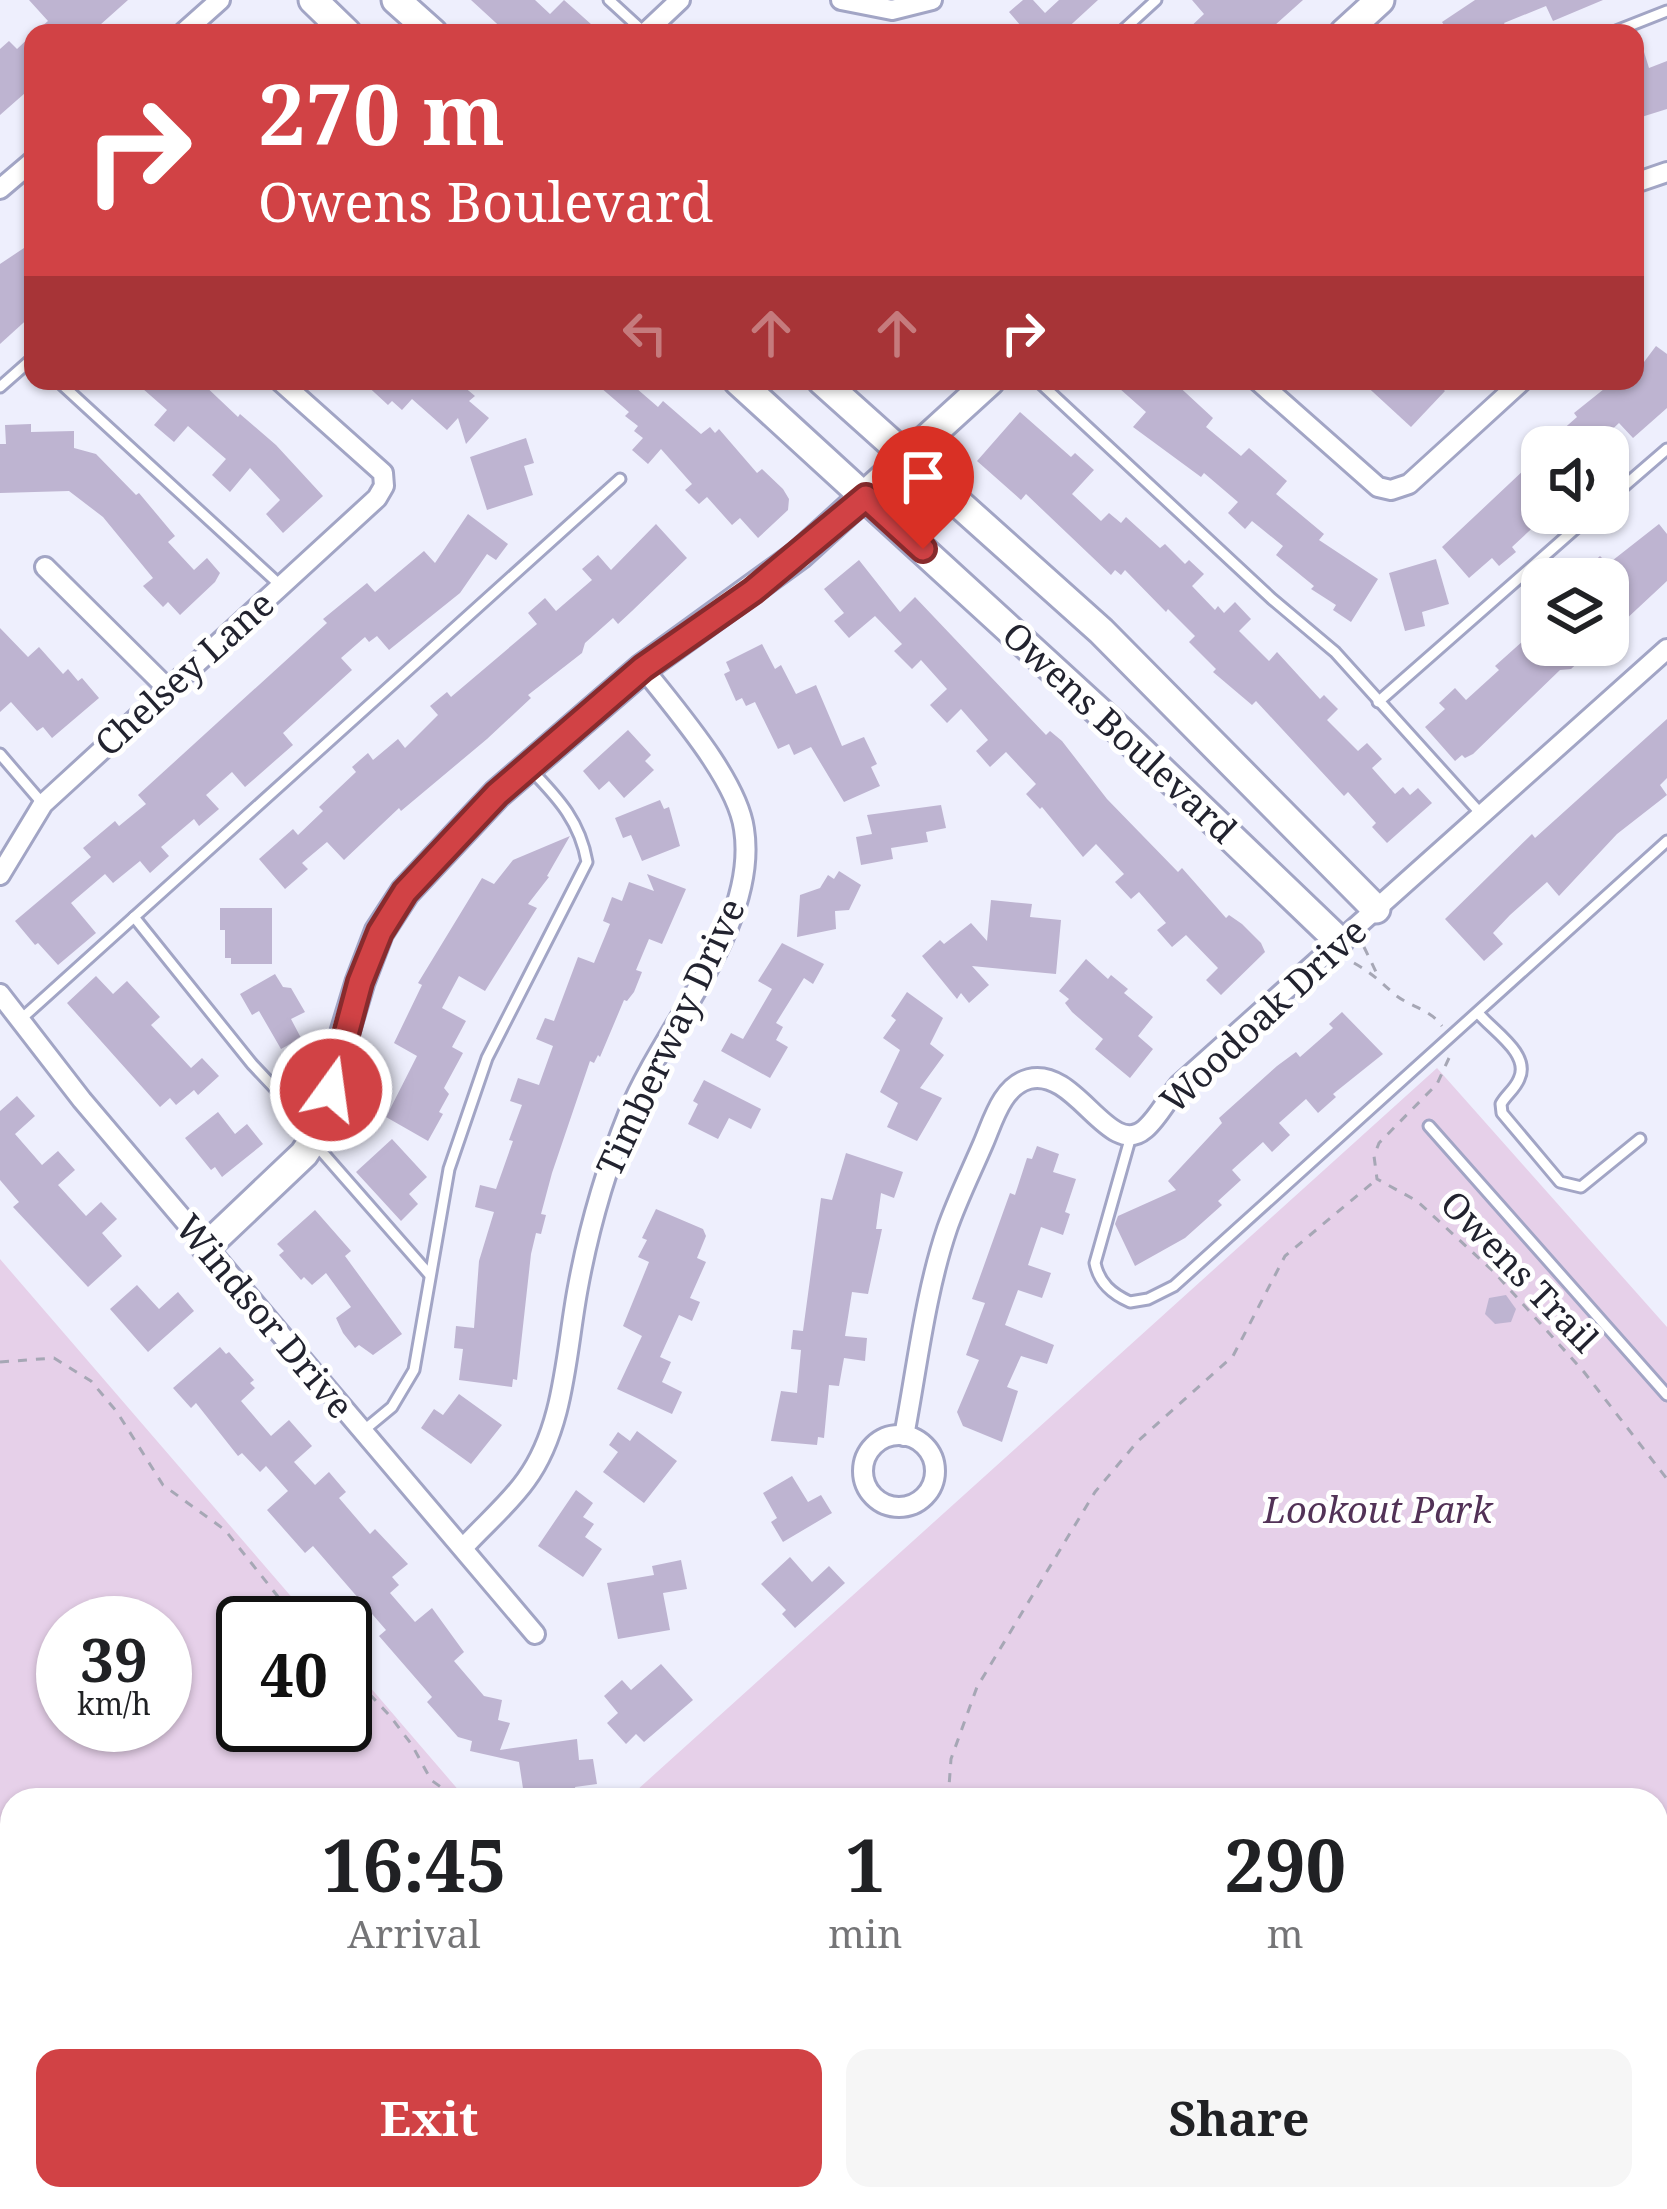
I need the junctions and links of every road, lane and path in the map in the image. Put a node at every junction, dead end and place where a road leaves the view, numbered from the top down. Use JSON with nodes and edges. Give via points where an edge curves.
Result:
{"nodes":[{"id":1,"x":220,"y":0,"type":"edge"},
{"id":2,"x":313,"y":0,"type":"edge"},
{"id":3,"x":396,"y":0,"type":"edge"},
{"id":4,"x":609,"y":0,"type":"edge"},
{"id":5,"x":680,"y":0,"type":"edge"},
{"id":6,"x":841,"y":0,"type":"edge"},
{"id":7,"x":932,"y":0,"type":"edge"},
{"id":8,"x":1156,"y":0,"type":"edge"},
{"id":9,"x":1380,"y":0,"type":"edge"},
{"id":10,"x":1667,"y":11,"type":"edge"},
{"id":11,"x":193,"y":24,"type":"edge"},
{"id":12,"x":338,"y":24,"type":"edge"},
{"id":13,"x":423,"y":24,"type":"edge"},
{"id":14,"x":635,"y":24,"type":"edge"},
{"id":15,"x":655,"y":24,"type":"edge"},
{"id":16,"x":1130,"y":24,"type":"edge"},
{"id":17,"x":1354,"y":24,"type":"edge"},
{"id":18,"x":1634,"y":24,"type":"edge"},
{"id":19,"x":24,"y":168,"type":"edge"},
{"id":20,"x":0,"y":189,"type":"edge"},
{"id":21,"x":24,"y":366,"type":"edge"},
{"id":22,"x":0,"y":386,"type":"edge"},
{"id":23,"x":68,"y":390,"type":"edge"},
{"id":24,"x":290,"y":390,"type":"edge"},
{"id":25,"x":748,"y":390,"type":"edge"},
{"id":26,"x":832,"y":390,"type":"edge"},
{"id":27,"x":981,"y":390,"type":"edge"},
{"id":28,"x":1048,"y":390,"type":"edge"},
{"id":29,"x":1268,"y":390,"type":"edge"},
{"id":30,"x":1506,"y":390,"type":"edge"},
{"id":31,"x":1667,"y":449,"type":"edge"},
{"id":32,"x":909,"y":458,"type":"junction"},
{"id":33,"x":620,"y":479,"type":"dead end"},
{"id":34,"x":1629,"y":482,"type":"edge"},
{"id":35,"x":866,"y":497,"type":"junction"},
{"id":36,"x":1569,"y":534,"type":"edge"},
{"id":37,"x":45,"y":567,"type":"dead end"},
{"id":38,"x":280,"y":585,"type":"junction"},
{"id":39,"x":1667,"y":649,"type":"edge"},
{"id":40,"x":643,"y":668,"type":"junction"},
{"id":41,"x":166,"y":687,"type":"junction"},
{"id":42,"x":1378,"y":702,"type":"junction"},
{"id":43,"x":0,"y":754,"type":"edge"},
{"id":44,"x":528,"y":766,"type":"junction"},
{"id":45,"x":43,"y":803,"type":"junction"},
{"id":46,"x":1482,"y":815,"type":"junction"},
{"id":47,"x":1667,"y":841,"type":"edge"},
{"id":48,"x":0,"y":875,"type":"edge"},
{"id":49,"x":1376,"y":909,"type":"junction"},
{"id":50,"x":134,"y":917,"type":"junction"},
{"id":51,"x":1350,"y":948,"type":"junction"},
{"id":52,"x":1379,"y":977,"type":"junction"},
{"id":53,"x":0,"y":994,"type":"edge"},
{"id":54,"x":1478,"y":1013,"type":"junction"},
{"id":55,"x":21,"y":1018,"type":"junction"},
{"id":56,"x":1449,"y":1040,"type":"junction"},
{"id":57,"x":1429,"y":1126,"type":"dead end"},
{"id":58,"x":1131,"y":1136,"type":"junction"},
{"id":59,"x":315,"y":1137,"type":"junction"},
{"id":60,"x":1640,"y":1138,"type":"dead end"},
{"id":61,"x":1377,"y":1179,"type":"junction"},
{"id":62,"x":206,"y":1247,"type":"junction"},
{"id":63,"x":429,"y":1274,"type":"junction"},
{"id":64,"x":0,"y":1362,"type":"edge"},
{"id":65,"x":1667,"y":1396,"type":"edge"},
{"id":66,"x":363,"y":1431,"type":"junction"},
{"id":67,"x":904,"y":1436,"type":"dead end"},
{"id":68,"x":1667,"y":1479,"type":"edge"},
{"id":69,"x":464,"y":1547,"type":"junction"},
{"id":70,"x":277,"y":1596,"type":"edge"},
{"id":71,"x":535,"y":1634,"type":"dead end"},
{"id":72,"x":372,"y":1697,"type":"edge"},
{"id":73,"x":442,"y":1788,"type":"edge"},
{"id":74,"x":949,"y":1788,"type":"edge"}],
"edges":[{"from":1,"to":11,"type":"street"},
{"from":2,"to":12,"type":"street"},
{"from":3,"to":13,"type":"street"},
{"from":4,"to":14,"type":"lane"},
{"from":5,"to":15,"type":"street"},
{"from":6,"to":7,"type":"street","via":[[892,10]]},
{"from":8,"to":16,"type":"lane"},
{"from":9,"to":17,"type":"street"},
{"from":10,"to":18,"type":"lane"},
{"from":19,"to":20,"type":"street"},
{"from":21,"to":22,"type":"lane"},
{"from":23,"to":38,"type":"lane"},
{"from":24,"to":38,"type":"street","name":"Chelsey Lane","via":[[376,465],[384,486]]},
{"from":25,"to":35,"type":"street","name":"Owens Boulevard"},
{"from":26,"to":32,"type":"street","name":"Owens Boulevard"},
{"from":27,"to":32,"type":"street"},
{"from":28,"to":42,"type":"lane","via":[[1335,652]]},
{"from":29,"to":30,"type":"street","via":[[1391,490],[1409,484]]},
{"from":31,"to":34,"type":"lane"},
{"from":32,"to":35,"type":"street"},
{"from":32,"to":49,"type":"street","name":"Owens Boulevard","via":[[1101,631]]},
{"from":33,"to":50,"type":"lane"},
{"from":35,"to":40,"type":"street"},
{"from":35,"to":51,"type":"street","name":"Owens Boulevard"},
{"from":36,"to":42,"type":"lane"},
{"from":37,"to":41,"type":"street"},
{"from":38,"to":41,"type":"street","name":"Chelsey Lane"},
{"from":39,"to":46,"type":"street","name":"Woodoak Drive"},
{"from":40,"to":44,"type":"street"},
{"from":40,"to":69,"type":"street","name":"Timberway Drive","via":[[714,759],[745,826],[745,868],[734,910],[630,1109],[599,1194],[545,1443],[527,1479]]},
{"from":41,"to":45,"type":"street","name":"Chelsey Lane"},
{"from":42,"to":46,"type":"lane"},
{"from":43,"to":45,"type":"lane"},
{"from":44,"to":59,"type":"street","via":[[405,892],[380,932]]},
{"from":44,"to":63,"type":"lane","via":[[565,805],[587,862],[487,1058],[449,1169]]},
{"from":45,"to":48,"type":"street","name":"Chelsey Lane"},
{"from":46,"to":49,"type":"street","name":"Woodoak Drive"},
{"from":47,"to":54,"type":"lane"},
{"from":49,"to":51,"type":"street","name":"Woodoak Drive"},
{"from":50,"to":55,"type":"lane"},
{"from":50,"to":59,"type":"lane"},
{"from":51,"to":52,"type":"path"},
{"from":51,"to":52,"type":"path"},
{"from":51,"to":58,"type":"street","name":"Woodoak Drive","via":[[1179,1084]]},
{"from":52,"to":56,"type":"path","via":[[1435,1017]]},
{"from":53,"to":55,"type":"street","name":"Windsor Drive"},
{"from":54,"to":56,"type":"lane"},
{"from":54,"to":60,"type":"lane","via":[[1523,1066],[1501,1104],[1507,1124],[1560,1182],[1581,1187]]},
{"from":55,"to":62,"type":"street","name":"Windsor Drive"},
{"from":56,"to":58,"type":"lane","via":[[1174,1286],[1130,1302],[1106,1287],[1095,1263]]},
{"from":56,"to":61,"type":"path","via":[[1437,1084],[1379,1143]]},
{"from":57,"to":65,"type":"lane"},
{"from":58,"to":67,"type":"street","name":"Woodoak Drive","via":[[1045,1078],[1006,1094],[946,1230]]},
{"from":59,"to":62,"type":"street"},
{"from":59,"to":63,"type":"lane"},
{"from":61,"to":68,"type":"path","name":"Owens Trail","via":[[1418,1201],[1494,1273]]},
{"from":61,"to":74,"type":"path","via":[[1295,1245],[1233,1356],[1095,1492],[977,1687]]},
{"from":62,"to":66,"type":"street","name":"Windsor Drive"},
{"from":63,"to":66,"type":"lane","via":[[409,1385]]},
{"from":64,"to":70,"type":"path","via":[[54,1358],[91,1382],[164,1485],[224,1530]]},
{"from":66,"to":69,"type":"street","name":"Windsor Drive"},
{"from":69,"to":71,"type":"street","name":"Windsor Drive"},
{"from":72,"to":73,"type":"path"}]}
